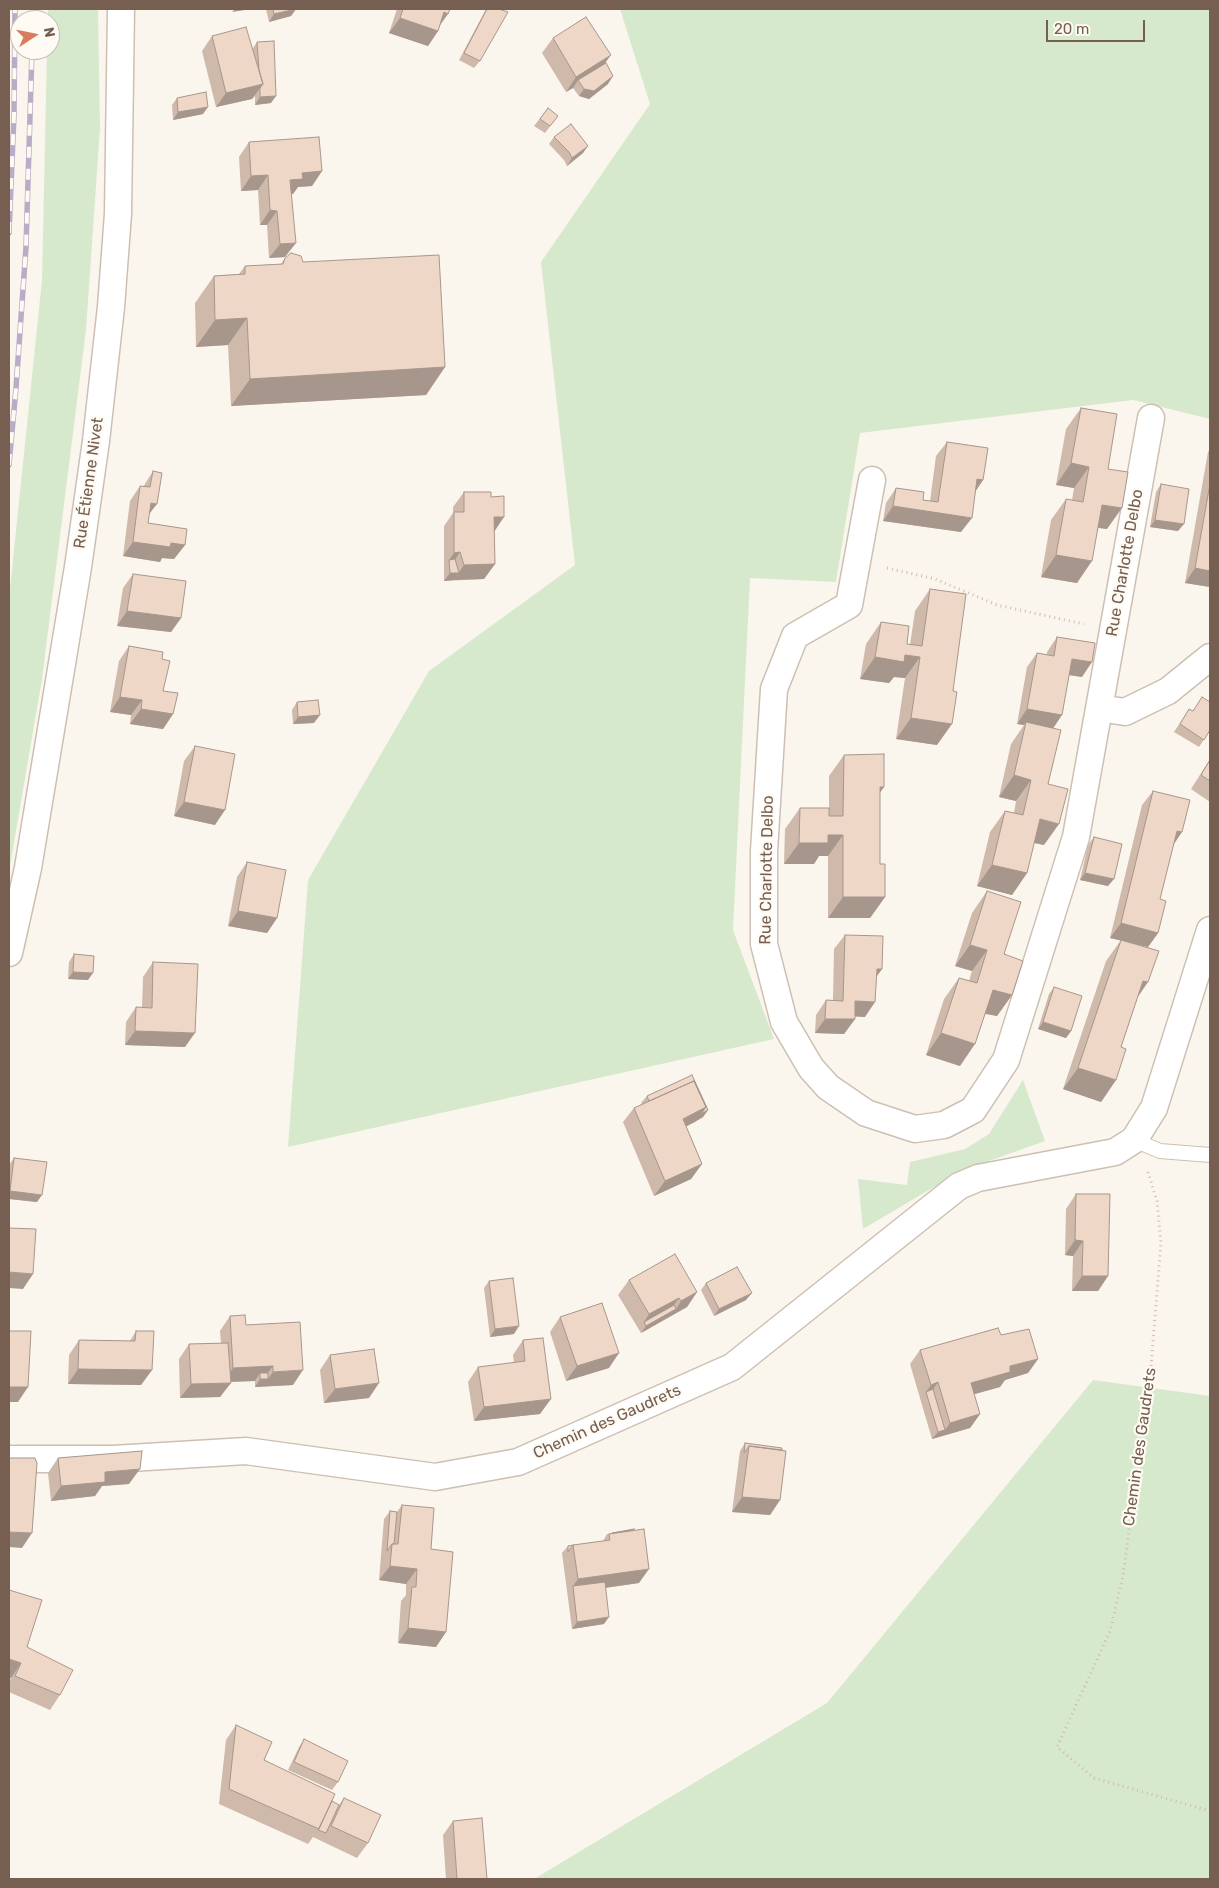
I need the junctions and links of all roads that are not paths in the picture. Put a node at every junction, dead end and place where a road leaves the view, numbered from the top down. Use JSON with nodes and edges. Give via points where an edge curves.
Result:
{"nodes":[{"id":1,"x":121,"y":9,"type":"edge"},
{"id":2,"x":1151,"y":418,"type":"dead end"},
{"id":3,"x":872,"y":480,"type":"dead end"},
{"id":4,"x":1210,"y":657,"type":"edge"},
{"id":5,"x":1099,"y":708,"type":"junction"},
{"id":6,"x":1210,"y":930,"type":"edge"},
{"id":7,"x":9,"y":953,"type":"edge"},
{"id":8,"x":1134,"y":1140,"type":"junction"},
{"id":9,"x":1210,"y":1155,"type":"edge"},
{"id":10,"x":9,"y":1459,"type":"edge"}],
"edges":[{"from":1,"to":7,"type":"street","name":"Rue Étienne Nivet","via":[[118,214],[96,441],[28,868]]},
{"from":2,"to":5,"type":"street","name":"Rue Charlotte Delbo"},
{"from":3,"to":5,"type":"street","name":"Rue Charlotte Delbo","via":[[849,604],[795,636],[774,689],[764,851],[764,944],[784,1022],[811,1068],[828,1087],[866,1114],[915,1129],[944,1125],[973,1110],[1006,1060],[1076,837]]},
{"from":4,"to":5,"type":"street","via":[[1168,692],[1125,712]]},
{"from":6,"to":8,"type":"street","name":"Chemin des Gaudrets","via":[[1154,1108]]},
{"from":8,"to":9,"type":"lane","via":[[1160,1151]]},
{"from":8,"to":10,"type":"street","name":"Chemin des Gaudrets","via":[[1115,1152],[978,1178],[959,1186],[732,1367],[518,1462],[435,1477],[246,1451],[113,1459]]}]}
